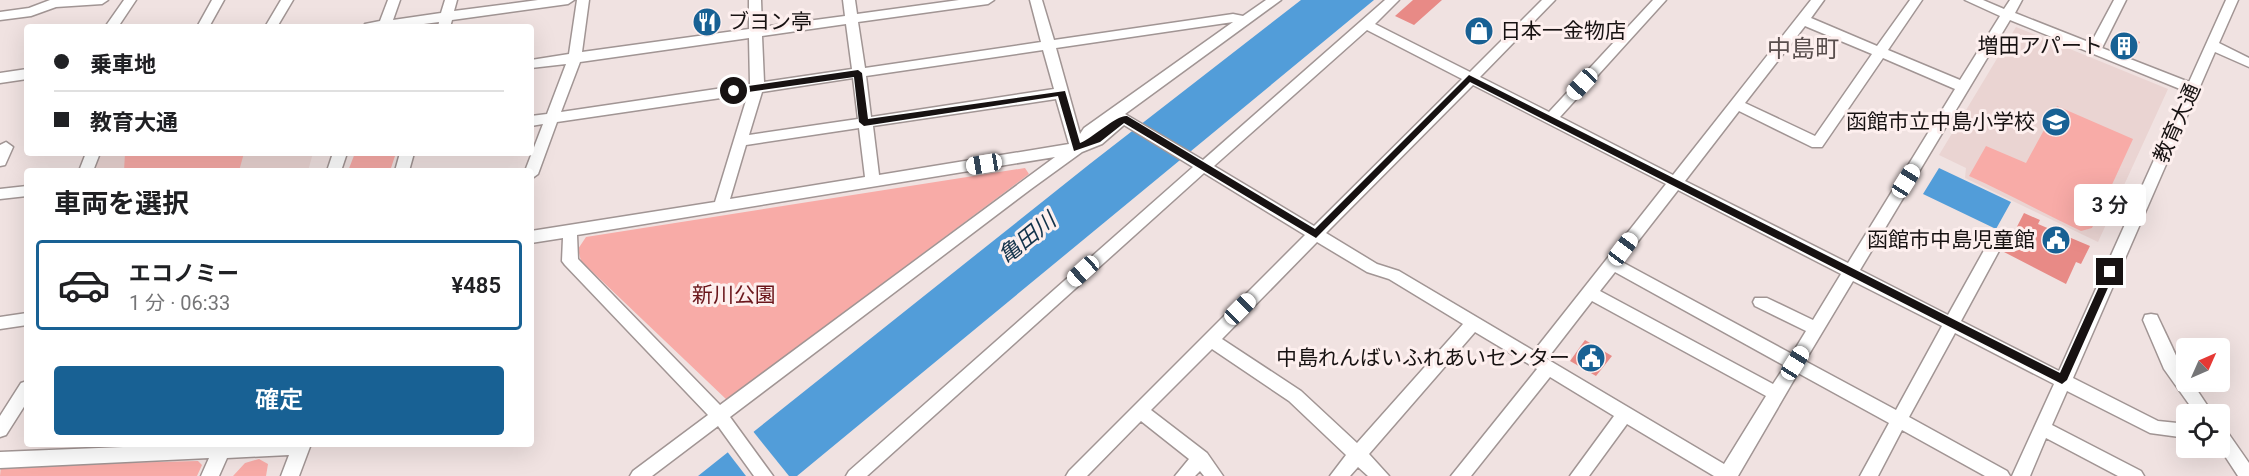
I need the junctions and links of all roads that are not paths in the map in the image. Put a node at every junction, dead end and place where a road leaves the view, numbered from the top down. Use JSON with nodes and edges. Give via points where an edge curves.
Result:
{"nodes":[{"id":1,"x":102,"y":0,"type":"edge"},
{"id":2,"x":130,"y":0,"type":"edge"},
{"id":3,"x":218,"y":0,"type":"edge"},
{"id":4,"x":287,"y":0,"type":"edge"},
{"id":5,"x":394,"y":0,"type":"edge"},
{"id":6,"x":450,"y":0,"type":"edge"},
{"id":7,"x":568,"y":0,"type":"edge"},
{"id":8,"x":583,"y":0,"type":"edge"},
{"id":9,"x":755,"y":0,"type":"edge"},
{"id":10,"x":849,"y":0,"type":"edge"},
{"id":11,"x":988,"y":0,"type":"edge"},
{"id":12,"x":1036,"y":0,"type":"edge"},
{"id":13,"x":1275,"y":0,"type":"edge"},
{"id":14,"x":1393,"y":0,"type":"edge"},
{"id":15,"x":1549,"y":0,"type":"edge"},
{"id":16,"x":1660,"y":0,"type":"edge"},
{"id":17,"x":1818,"y":0,"type":"edge"},
{"id":18,"x":1917,"y":0,"type":"edge"},
{"id":19,"x":1971,"y":0,"type":"edge"},
{"id":20,"x":2016,"y":0,"type":"edge"},
{"id":21,"x":2120,"y":0,"type":"edge"},
{"id":22,"x":2232,"y":0,"type":"edge"},
{"id":23,"x":2008,"y":15,"type":"junction"},
{"id":24,"x":0,"y":16,"type":"edge"},
{"id":25,"x":852,"y":19,"type":"junction"},
{"id":26,"x":1803,"y":20,"type":"junction"},
{"id":27,"x":1245,"y":21,"type":"junction"},
{"id":28,"x":445,"y":22,"type":"edge"},
{"id":29,"x":113,"y":24,"type":"edge"},
{"id":30,"x":205,"y":24,"type":"edge"},
{"id":31,"x":273,"y":24,"type":"edge"},
{"id":32,"x":386,"y":24,"type":"edge"},
{"id":33,"x":415,"y":24,"type":"edge"},
{"id":34,"x":1365,"y":24,"type":"junction"},
{"id":35,"x":756,"y":32,"type":"junction"},
{"id":36,"x":1049,"y":45,"type":"junction"},
{"id":37,"x":2212,"y":45,"type":"junction"},
{"id":38,"x":2094,"y":50,"type":"junction"},
{"id":39,"x":1881,"y":51,"type":"junction"},
{"id":40,"x":574,"y":57,"type":"junction"},
{"id":41,"x":534,"y":63,"type":"edge"},
{"id":42,"x":2249,"y":63,"type":"edge"},
{"id":43,"x":858,"y":73,"type":"junction"},
{"id":44,"x":24,"y":74,"type":"edge"},
{"id":45,"x":1171,"y":76,"type":"junction"},
{"id":46,"x":0,"y":78,"type":"edge"},
{"id":47,"x":1469,"y":78,"type":"junction"},
{"id":48,"x":757,"y":87,"type":"junction"},
{"id":49,"x":1964,"y":87,"type":"junction"},
{"id":50,"x":2192,"y":89,"type":"junction"},
{"id":51,"x":1062,"y":93,"type":"junction"},
{"id":52,"x":1736,"y":104,"type":"junction"},
{"id":53,"x":554,"y":118,"type":"junction"},
{"id":54,"x":1550,"y":119,"type":"junction"},
{"id":55,"x":534,"y":121,"type":"edge"},
{"id":56,"x":1128,"y":121,"type":"junction"},
{"id":57,"x":864,"y":122,"type":"junction"},
{"id":58,"x":740,"y":141,"type":"junction"},
{"id":59,"x":6,"y":147,"type":"dead end"},
{"id":60,"x":1077,"y":148,"type":"junction"},
{"id":61,"x":0,"y":162,"type":"edge"},
{"id":62,"x":1204,"y":167,"type":"junction"},
{"id":63,"x":533,"y":168,"type":"edge"},
{"id":64,"x":873,"y":182,"type":"junction"},
{"id":65,"x":1674,"y":182,"type":"junction"},
{"id":66,"x":24,"y":191,"type":"edge"},
{"id":67,"x":0,"y":194,"type":"edge"},
{"id":68,"x":720,"y":207,"type":"junction"},
{"id":69,"x":570,"y":231,"type":"junction"},
{"id":70,"x":1316,"y":234,"type":"junction"},
{"id":71,"x":534,"y":237,"type":"edge"},
{"id":72,"x":1992,"y":249,"type":"dead end"},
{"id":73,"x":1612,"y":263,"type":"junction"},
{"id":74,"x":1850,"y":271,"type":"junction"},
{"id":75,"x":1589,"y":292,"type":"junction"},
{"id":76,"x":1761,"y":302,"type":"dead end"},
{"id":77,"x":24,"y":315,"type":"edge"},
{"id":78,"x":2151,"y":320,"type":"dead end"},
{"id":79,"x":1474,"y":322,"type":"junction"},
{"id":80,"x":0,"y":323,"type":"edge"},
{"id":81,"x":1952,"y":323,"type":"junction"},
{"id":82,"x":1817,"y":329,"type":"junction"},
{"id":83,"x":1210,"y":339,"type":"junction"},
{"id":84,"x":1795,"y":363,"type":"junction"},
{"id":85,"x":1542,"y":364,"type":"junction"},
{"id":86,"x":2062,"y":380,"type":"junction"},
{"id":87,"x":24,"y":393,"type":"edge"},
{"id":88,"x":1777,"y":394,"type":"junction"},
{"id":89,"x":2198,"y":404,"type":"edge"},
{"id":90,"x":1140,"y":411,"type":"junction"},
{"id":91,"x":1625,"y":414,"type":"junction"},
{"id":92,"x":719,"y":415,"type":"junction"},
{"id":93,"x":1899,"y":420,"type":"junction"},
{"id":94,"x":2041,"y":427,"type":"junction"},
{"id":95,"x":0,"y":430,"type":"edge"},
{"id":96,"x":2176,"y":430,"type":"edge"},
{"id":97,"x":262,"y":447,"type":"edge"},
{"id":98,"x":301,"y":447,"type":"edge"},
{"id":99,"x":222,"y":448,"type":"edge"},
{"id":100,"x":2230,"y":450,"type":"edge"},
{"id":101,"x":1357,"y":455,"type":"junction"},
{"id":102,"x":1201,"y":458,"type":"junction"},
{"id":103,"x":0,"y":460,"type":"edge"},
{"id":104,"x":210,"y":476,"type":"edge"},
{"id":105,"x":290,"y":476,"type":"edge"},
{"id":106,"x":639,"y":476,"type":"edge"},
{"id":107,"x":764,"y":476,"type":"edge"},
{"id":108,"x":855,"y":476,"type":"edge"},
{"id":109,"x":1075,"y":476,"type":"edge"},
{"id":110,"x":1184,"y":476,"type":"edge"},
{"id":111,"x":1214,"y":476,"type":"edge"},
{"id":112,"x":1339,"y":476,"type":"edge"},
{"id":113,"x":1380,"y":476,"type":"edge"},
{"id":114,"x":1461,"y":476,"type":"edge"},
{"id":115,"x":1579,"y":476,"type":"edge"},
{"id":116,"x":1728,"y":476,"type":"edge"},
{"id":117,"x":1869,"y":476,"type":"edge"},
{"id":118,"x":2001,"y":476,"type":"edge"},
{"id":119,"x":2021,"y":476,"type":"edge"},
{"id":120,"x":2135,"y":476,"type":"edge"},
{"id":121,"x":2248,"y":476,"type":"edge"}],
"edges":[{"from":1,"to":24,"type":"street","via":[[54,3],[31,12]]},
{"from":2,"to":29,"type":"street"},
{"from":3,"to":30,"type":"street"},
{"from":4,"to":31,"type":"street"},
{"from":5,"to":32,"type":"street"},
{"from":6,"to":28,"type":"street"},
{"from":7,"to":28,"type":"street"},
{"from":8,"to":40,"type":"street"},
{"from":9,"to":35,"type":"street"},
{"from":10,"to":25,"type":"street"},
{"from":11,"to":25,"type":"street"},
{"from":12,"to":36,"type":"street"},
{"from":13,"to":27,"type":"street"},
{"from":14,"to":34,"type":"street"},
{"from":15,"to":47,"type":"street"},
{"from":16,"to":54,"type":"street"},
{"from":17,"to":26,"type":"street"},
{"from":18,"to":39,"type":"street"},
{"from":19,"to":23,"type":"street"},
{"from":20,"to":23,"type":"street"},
{"from":21,"to":38,"type":"street"},
{"from":22,"to":37,"type":"street","name":"教育大通"},
{"from":23,"to":38,"type":"street"},
{"from":23,"to":49,"type":"street"},
{"from":25,"to":35,"type":"street"},
{"from":25,"to":43,"type":"street"},
{"from":26,"to":39,"type":"street"},
{"from":26,"to":52,"type":"street"},
{"from":27,"to":36,"type":"street","via":[[1233,18]]},
{"from":27,"to":45,"type":"street"},
{"from":28,"to":33,"type":"street"},
{"from":34,"to":47,"type":"street"},
{"from":34,"to":62,"type":"street"},
{"from":35,"to":40,"type":"street"},
{"from":35,"to":48,"type":"street"},
{"from":36,"to":43,"type":"street"},
{"from":36,"to":51,"type":"street"},
{"from":37,"to":42,"type":"street"},
{"from":37,"to":50,"type":"street","name":"教育大通"},
{"from":38,"to":50,"type":"street"},
{"from":39,"to":49,"type":"street"},
{"from":39,"to":52,"type":"street","via":[[1817,143]]},
{"from":40,"to":41,"type":"street"},
{"from":40,"to":53,"type":"street"},
{"from":43,"to":48,"type":"street"},
{"from":43,"to":57,"type":"street"},
{"from":44,"to":46,"type":"street"},
{"from":45,"to":56,"type":"street"},
{"from":45,"to":60,"type":"street","via":[[1089,132]]},
{"from":47,"to":54,"type":"street"},
{"from":47,"to":70,"type":"street"},
{"from":48,"to":53,"type":"street"},
{"from":48,"to":58,"type":"street"},
{"from":49,"to":74,"type":"street"},
{"from":50,"to":86,"type":"street","name":"教育大通"},
{"from":51,"to":57,"type":"street"},
{"from":51,"to":60,"type":"street"},
{"from":52,"to":65,"type":"street"},
{"from":53,"to":55,"type":"street"},
{"from":53,"to":63,"type":"street"},
{"from":54,"to":65,"type":"street"},
{"from":56,"to":60,"type":"street"},
{"from":56,"to":62,"type":"street"},
{"from":57,"to":58,"type":"street"},
{"from":57,"to":64,"type":"street"},
{"from":58,"to":68,"type":"street"},
{"from":59,"to":61,"type":"street"},
{"from":60,"to":64,"type":"street"},
{"from":60,"to":92,"type":"street"},
{"from":62,"to":70,"type":"street"},
{"from":62,"to":108,"type":"street","via":[[1188,177]]},
{"from":64,"to":68,"type":"street"},
{"from":65,"to":73,"type":"street"},
{"from":65,"to":74,"type":"street"},
{"from":66,"to":67,"type":"street"},
{"from":68,"to":69,"type":"street"},
{"from":69,"to":71,"type":"street"},
{"from":69,"to":92,"type":"street","via":[[570,261]]},
{"from":70,"to":79,"type":"street"},
{"from":70,"to":83,"type":"street"},
{"from":72,"to":81,"type":"street"},
{"from":73,"to":75,"type":"street"},
{"from":73,"to":84,"type":"street"},
{"from":74,"to":81,"type":"street"},
{"from":74,"to":82,"type":"street"},
{"from":75,"to":85,"type":"street"},
{"from":75,"to":88,"type":"street"},
{"from":76,"to":82,"type":"street"},
{"from":77,"to":80,"type":"street"},
{"from":78,"to":89,"type":"street","via":[[2170,364]]},
{"from":79,"to":85,"type":"street"},
{"from":79,"to":101,"type":"street"},
{"from":81,"to":86,"type":"street"},
{"from":81,"to":93,"type":"street"},
{"from":82,"to":84,"type":"street"},
{"from":83,"to":90,"type":"street"},
{"from":83,"to":101,"type":"street","via":[[1295,396]]},
{"from":84,"to":88,"type":"street"},
{"from":84,"to":93,"type":"street"},
{"from":85,"to":91,"type":"street"},
{"from":85,"to":114,"type":"street"},
{"from":86,"to":94,"type":"street","name":"教育大通"},
{"from":86,"to":96,"type":"street","via":[[2156,428]]},
{"from":87,"to":95,"type":"street"},
{"from":88,"to":116,"type":"street"},
{"from":90,"to":102,"type":"street"},
{"from":90,"to":109,"type":"street"},
{"from":91,"to":115,"type":"street"},
{"from":91,"to":116,"type":"street"},
{"from":92,"to":106,"type":"street"},
{"from":92,"to":107,"type":"street"},
{"from":93,"to":117,"type":"street"},
{"from":93,"to":118,"type":"street"},
{"from":94,"to":119,"type":"street","name":"教育大通"},
{"from":94,"to":120,"type":"street"},
{"from":97,"to":99,"type":"street"},
{"from":98,"to":105,"type":"street"},
{"from":99,"to":103,"type":"street"},
{"from":99,"to":104,"type":"street"},
{"from":100,"to":121,"type":"street"},
{"from":101,"to":112,"type":"street"},
{"from":101,"to":113,"type":"street"},
{"from":102,"to":110,"type":"street"},
{"from":102,"to":111,"type":"street"}]}
